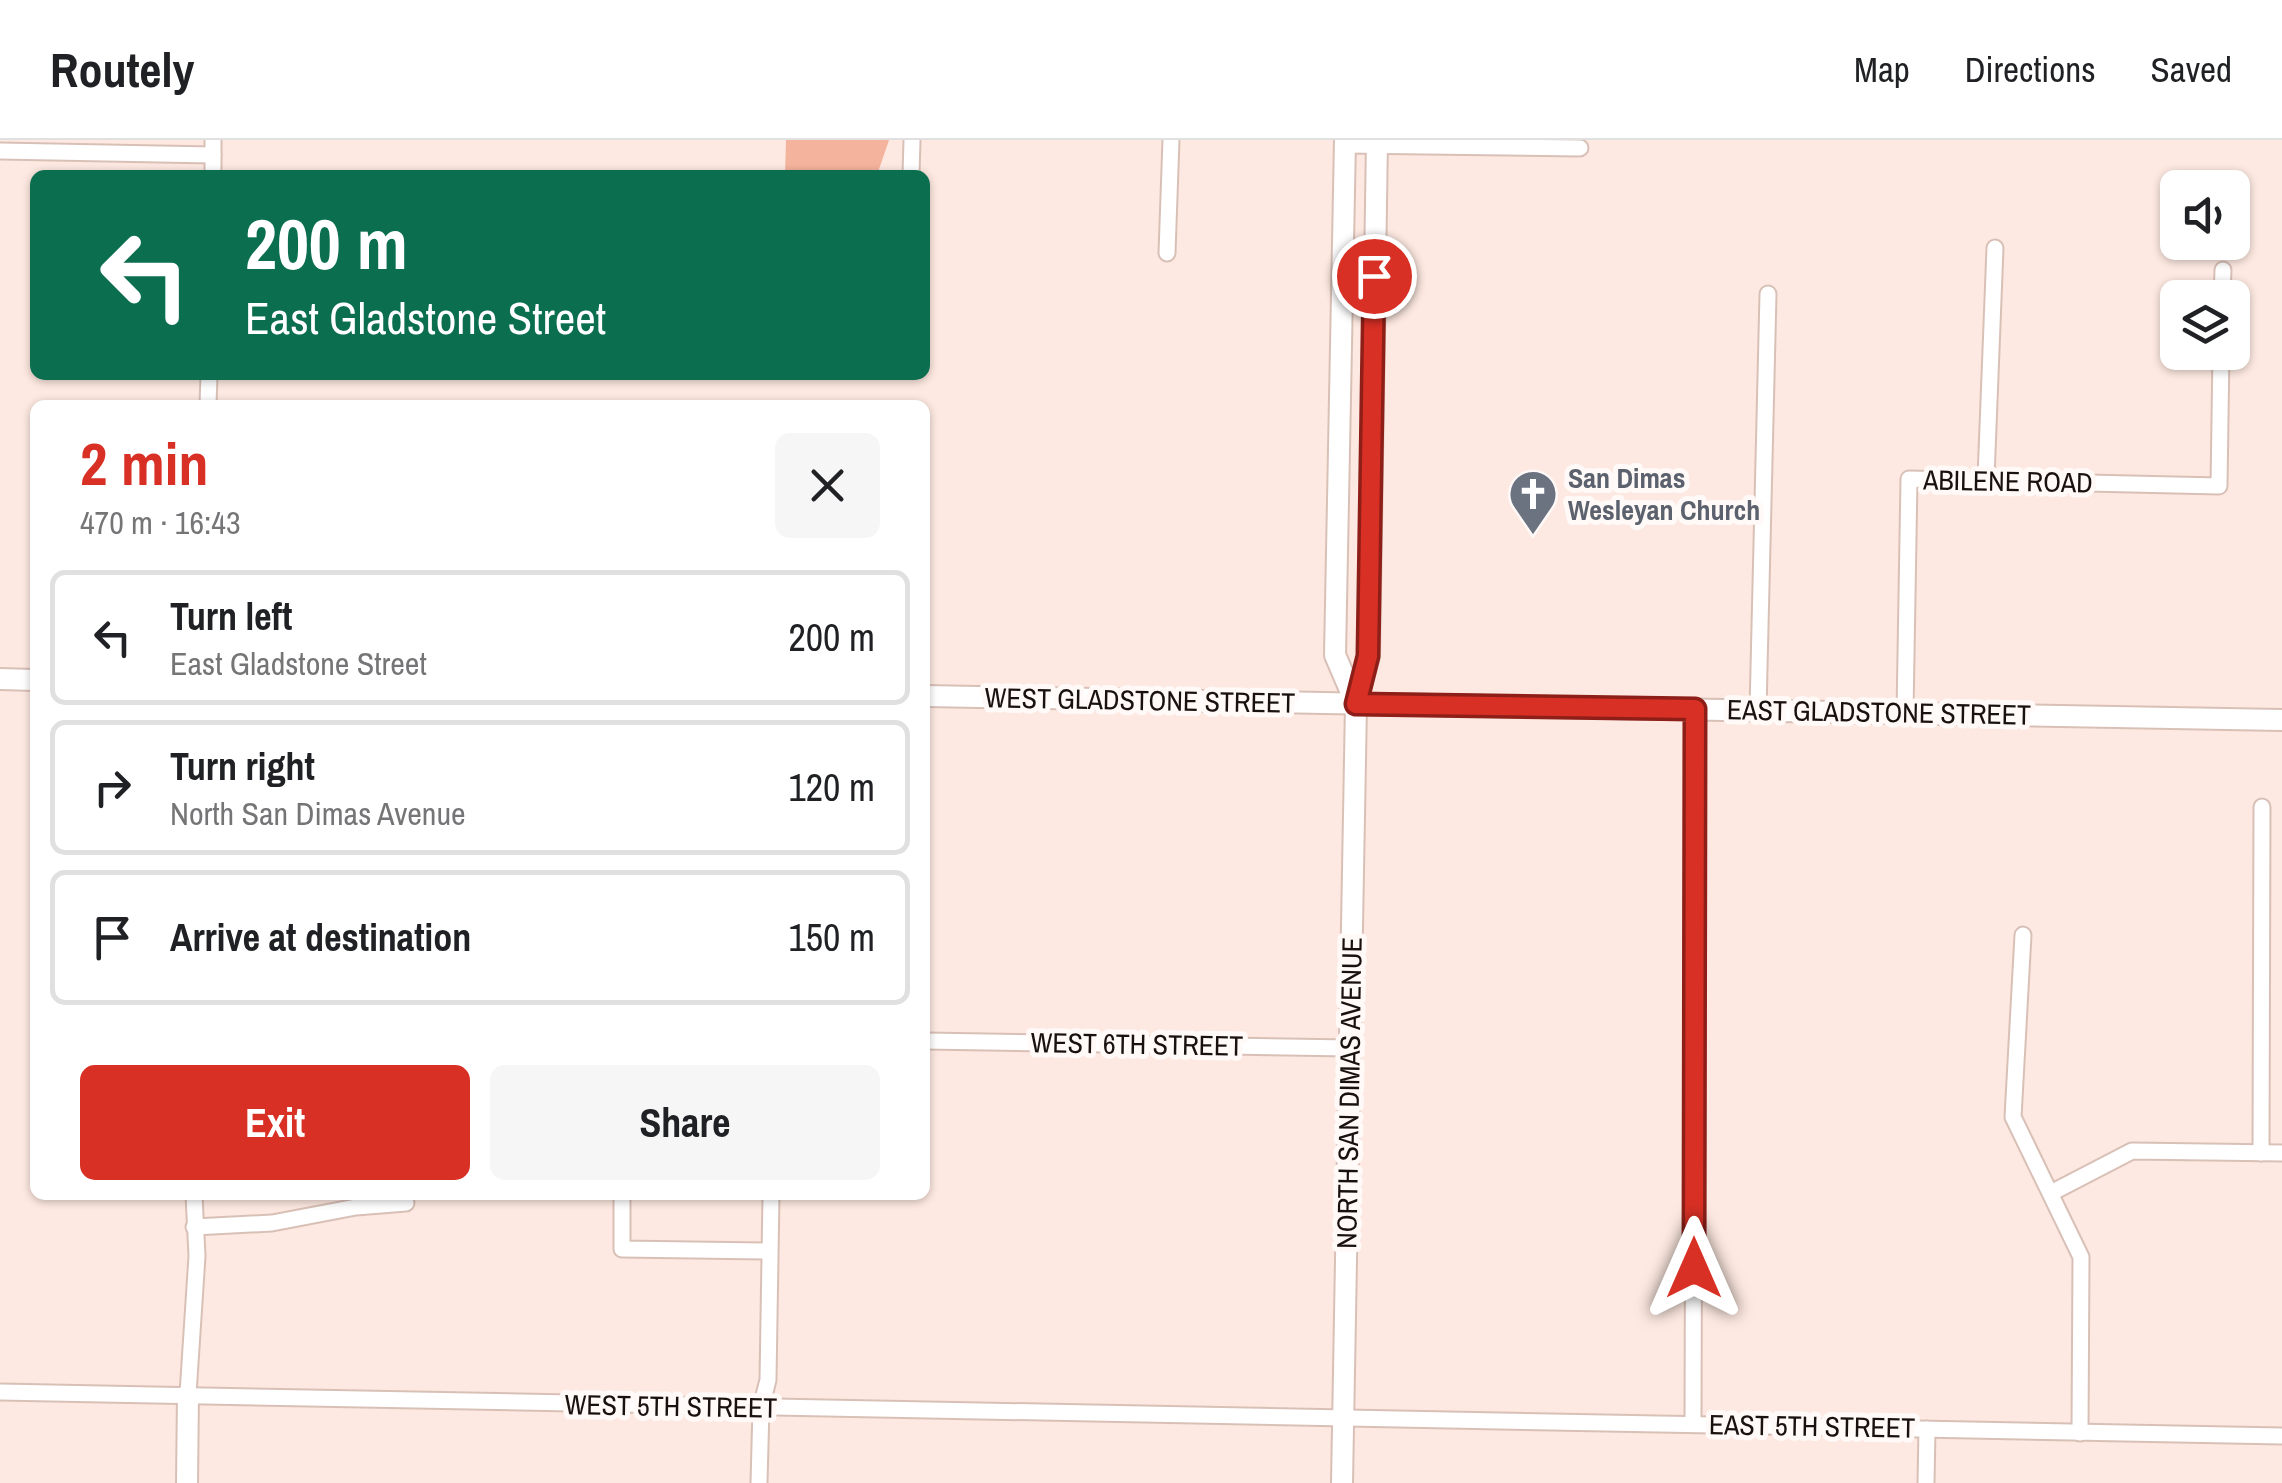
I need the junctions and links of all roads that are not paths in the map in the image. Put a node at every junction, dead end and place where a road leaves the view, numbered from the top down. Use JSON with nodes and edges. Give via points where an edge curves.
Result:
{"nodes":[{"id":1,"x":912,"y":140,"type":"edge"},
{"id":2,"x":1171,"y":140,"type":"edge"},
{"id":3,"x":1345,"y":143,"type":"edge"},
{"id":4,"x":1376,"y":143,"type":"edge"},
{"id":5,"x":213,"y":148,"type":"edge"},
{"id":6,"x":1580,"y":148,"type":"dead end"},
{"id":7,"x":0,"y":151,"type":"edge"},
{"id":8,"x":911,"y":170,"type":"edge"},
{"id":9,"x":1995,"y":248,"type":"dead end"},
{"id":10,"x":1168,"y":253,"type":"dead end"},
{"id":11,"x":2223,"y":270,"type":"dead end"},
{"id":12,"x":2223,"y":280,"type":"edge"},
{"id":13,"x":1768,"y":294,"type":"dead end"},
{"id":14,"x":2221,"y":370,"type":"edge"},
{"id":15,"x":1986,"y":478,"type":"junction"},
{"id":16,"x":0,"y":679,"type":"edge"},
{"id":17,"x":30,"y":680,"type":"edge"},
{"id":18,"x":930,"y":696,"type":"edge"},
{"id":19,"x":1356,"y":704,"type":"junction"},
{"id":20,"x":1695,"y":709,"type":"junction"},
{"id":21,"x":1758,"y":710,"type":"junction"},
{"id":22,"x":1905,"y":713,"type":"junction"},
{"id":23,"x":2282,"y":720,"type":"edge"},
{"id":24,"x":2262,"y":807,"type":"dead end"},
{"id":25,"x":2024,"y":935,"type":"dead end"},
{"id":26,"x":930,"y":1040,"type":"edge"},
{"id":27,"x":1350,"y":1048,"type":"junction"},
{"id":28,"x":2261,"y":1153,"type":"junction"},
{"id":29,"x":2282,"y":1154,"type":"edge"},
{"id":30,"x":2051,"y":1193,"type":"junction"},
{"id":31,"x":194,"y":1200,"type":"edge"},
{"id":32,"x":622,"y":1200,"type":"edge"},
{"id":33,"x":771,"y":1200,"type":"edge"},
{"id":34,"x":406,"y":1204,"type":"dead end"},
{"id":35,"x":194,"y":1227,"type":"junction"},
{"id":36,"x":769,"y":1251,"type":"junction"},
{"id":37,"x":0,"y":1392,"type":"edge"},
{"id":38,"x":188,"y":1394,"type":"junction"},
{"id":39,"x":761,"y":1407,"type":"junction"},
{"id":40,"x":1342,"y":1416,"type":"junction"},
{"id":41,"x":1693,"y":1423,"type":"junction"},
{"id":42,"x":1928,"y":1429,"type":"junction"},
{"id":43,"x":2080,"y":1432,"type":"junction"},
{"id":44,"x":2282,"y":1436,"type":"edge"},
{"id":45,"x":187,"y":1483,"type":"edge"},
{"id":46,"x":759,"y":1483,"type":"edge"},
{"id":47,"x":1342,"y":1483,"type":"edge"},
{"id":48,"x":1926,"y":1483,"type":"edge"}],
"edges":[{"from":1,"to":8,"type":"street"},
{"from":2,"to":10,"type":"street"},
{"from":3,"to":4,"type":"street"},
{"from":3,"to":19,"type":"main road","name":"NORTH SAN DIMAS AVENUE","via":[[1335,655]]},
{"from":4,"to":6,"type":"street"},
{"from":4,"to":19,"type":"main road","name":"NORTH SAN DIMAS AVENUE","via":[[1368,656]]},
{"from":5,"to":7,"type":"street"},
{"from":9,"to":15,"type":"street"},
{"from":11,"to":12,"type":"street"},
{"from":13,"to":21,"type":"street"},
{"from":14,"to":15,"type":"street","name":"ABILENE ROAD","via":[[2219,486]]},
{"from":15,"to":22,"type":"street","name":"ABILENE ROAD","via":[[1909,478]]},
{"from":16,"to":17,"type":"main road"},
{"from":18,"to":19,"type":"main road","name":"WEST GLADSTONE STREET"},
{"from":19,"to":20,"type":"main road","name":"EAST GLADSTONE STREET"},
{"from":19,"to":27,"type":"main road","name":"NORTH SAN DIMAS AVENUE"},
{"from":20,"to":21,"type":"main road","name":"EAST GLADSTONE STREET"},
{"from":20,"to":41,"type":"street"},
{"from":21,"to":22,"type":"main road","name":"EAST GLADSTONE STREET"},
{"from":22,"to":23,"type":"main road","name":"EAST GLADSTONE STREET"},
{"from":24,"to":28,"type":"street"},
{"from":25,"to":30,"type":"street","via":[[2014,1118]]},
{"from":26,"to":27,"type":"street","name":"WEST 6TH STREET"},
{"from":27,"to":40,"type":"main road","name":"NORTH SAN DIMAS AVENUE"},
{"from":28,"to":29,"type":"street"},
{"from":28,"to":30,"type":"street","via":[[2132,1151]]},
{"from":30,"to":43,"type":"street","via":[[2082,1257]]},
{"from":31,"to":35,"type":"street"},
{"from":32,"to":36,"type":"street","via":[[622,1249]]},
{"from":33,"to":36,"type":"street"},
{"from":34,"to":35,"type":"street"},
{"from":35,"to":38,"type":"street"},
{"from":36,"to":39,"type":"street","via":[[768,1380]]},
{"from":37,"to":38,"type":"street","name":"WEST 5TH STREET"},
{"from":38,"to":39,"type":"street","name":"WEST 5TH STREET"},
{"from":38,"to":45,"type":"main road"},
{"from":39,"to":40,"type":"street","name":"WEST 5TH STREET"},
{"from":39,"to":46,"type":"street"},
{"from":40,"to":41,"type":"street","name":"EAST 5TH STREET"},
{"from":40,"to":47,"type":"main road","name":"NORTH SAN DIMAS AVENUE"},
{"from":41,"to":42,"type":"street","name":"EAST 5TH STREET"},
{"from":42,"to":43,"type":"street","name":"EAST 5TH STREET"},
{"from":42,"to":48,"type":"street"},
{"from":43,"to":44,"type":"street","name":"EAST 5TH STREET"}]}
